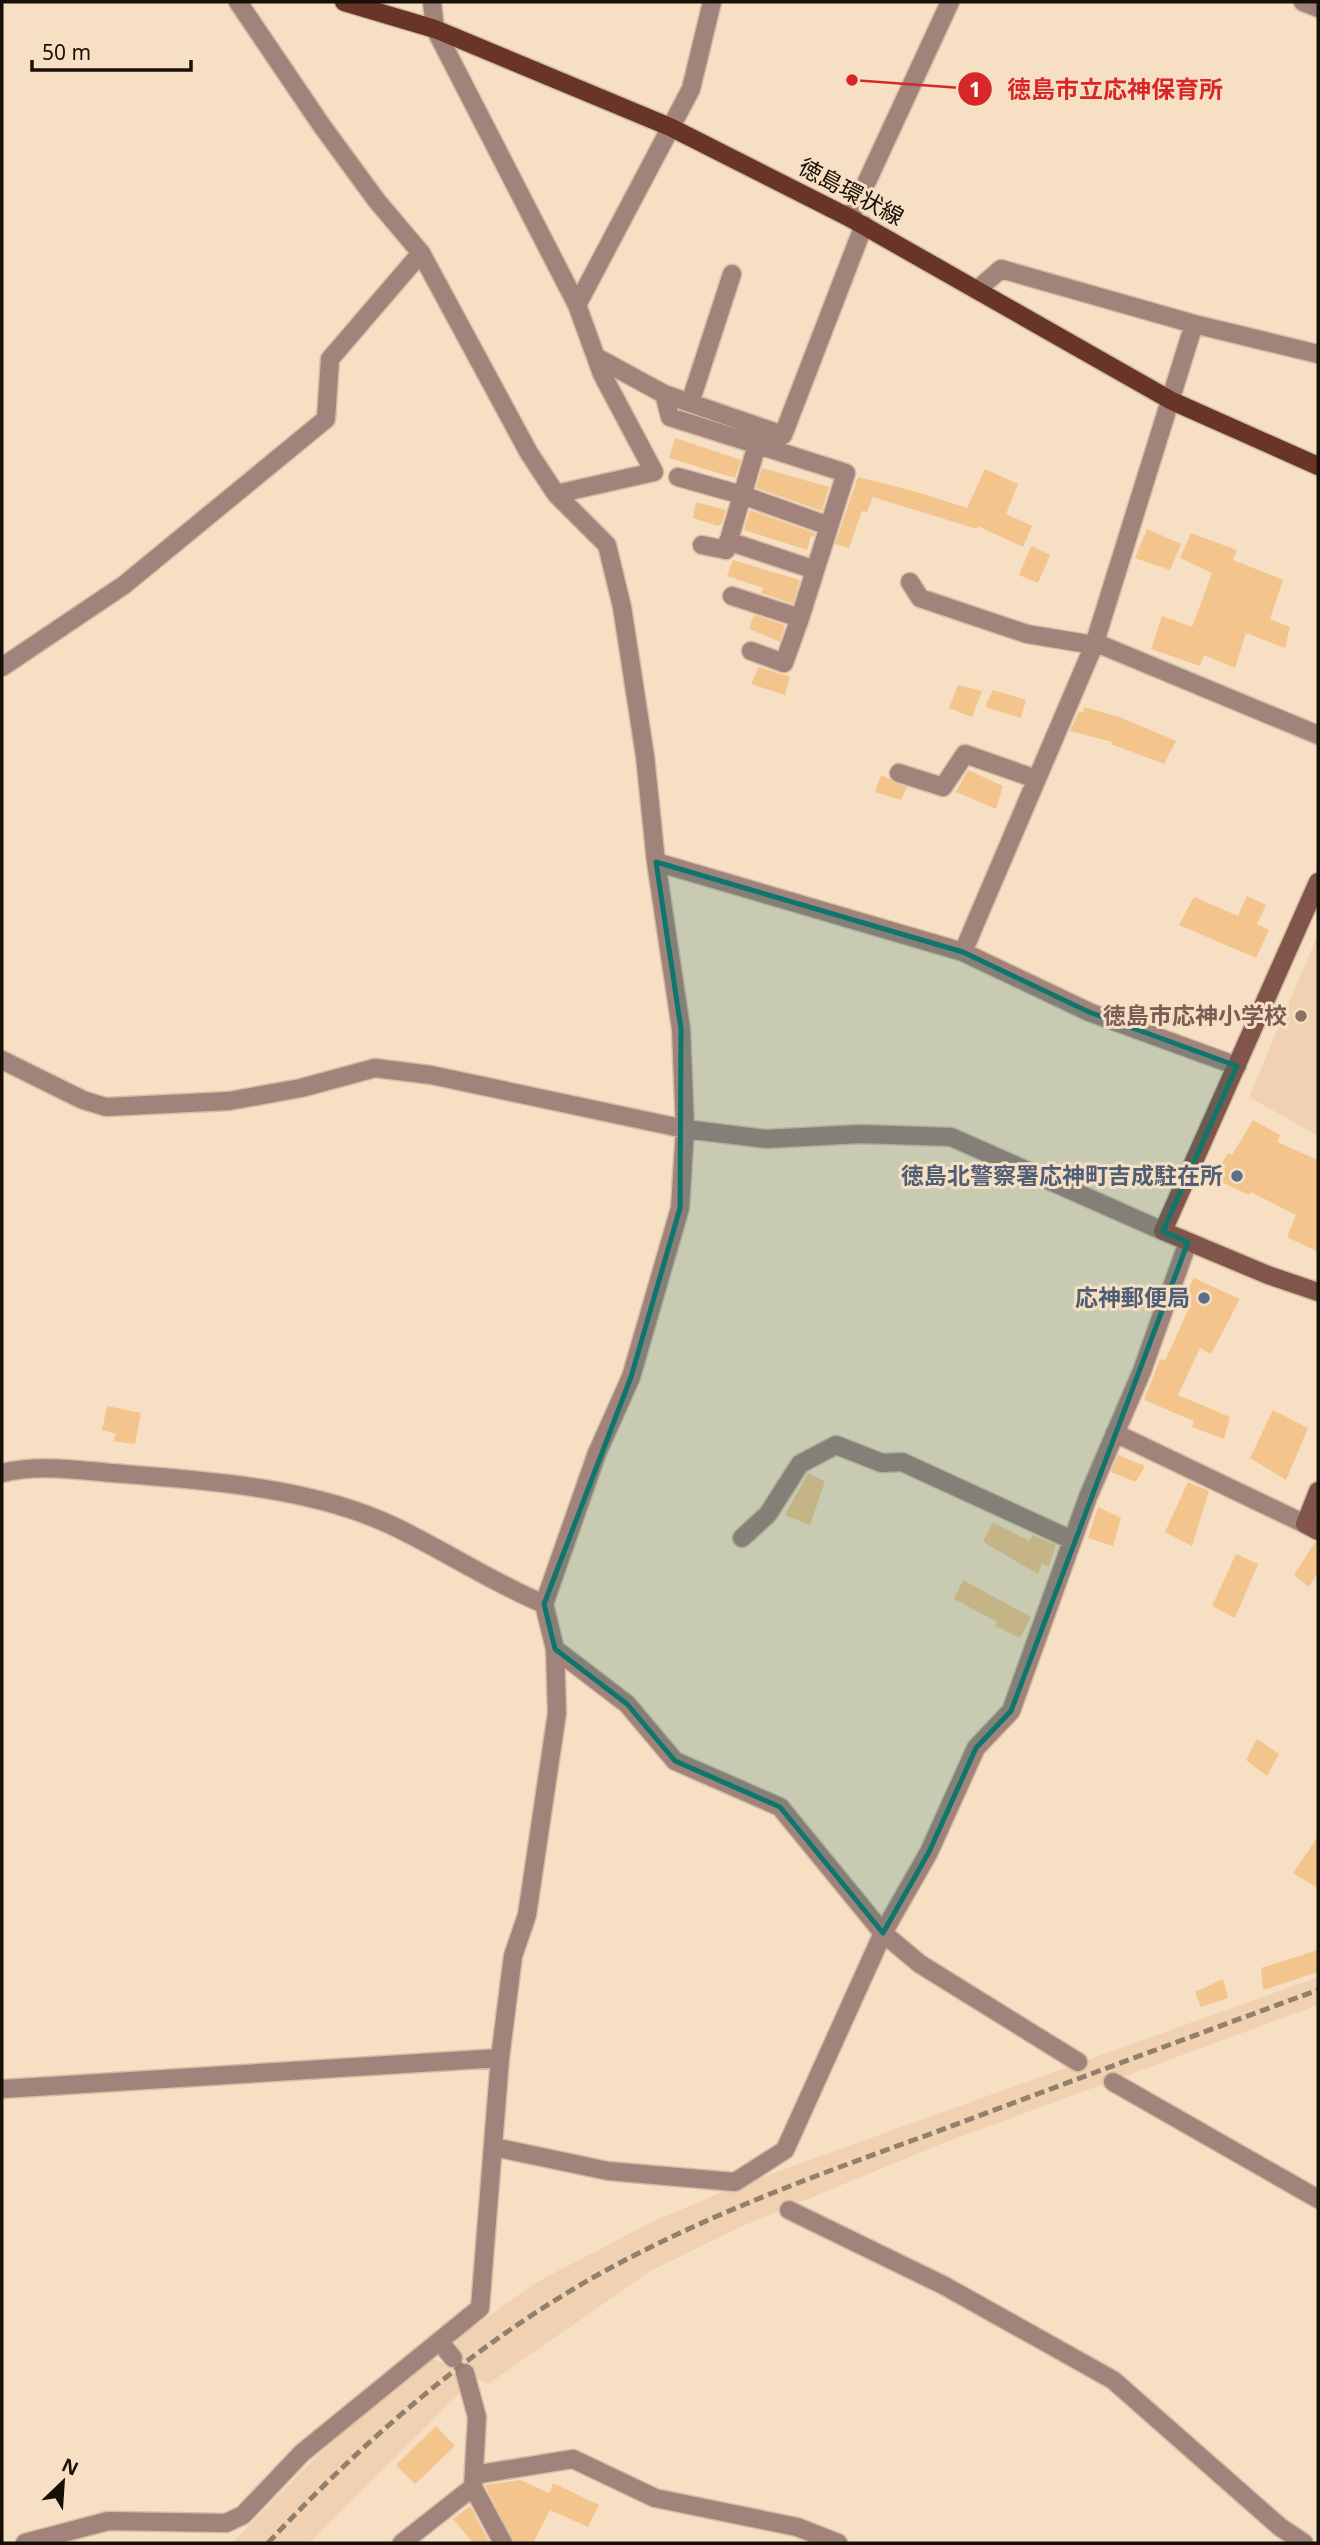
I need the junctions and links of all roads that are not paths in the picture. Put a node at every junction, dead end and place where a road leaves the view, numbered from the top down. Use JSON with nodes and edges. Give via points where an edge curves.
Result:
{"nodes":[{"id":1,"x":238,"y":2,"type":"edge"},
{"id":2,"x":344,"y":2,"type":"edge"},
{"id":3,"x":432,"y":2,"type":"edge"},
{"id":4,"x":712,"y":2,"type":"edge"},
{"id":5,"x":950,"y":2,"type":"edge"},
{"id":6,"x":1303,"y":2,"type":"edge"},
{"id":7,"x":1318,"y":8,"type":"edge"},
{"id":8,"x":435,"y":29,"type":"junction"},
{"id":9,"x":670,"y":127,"type":"junction"},
{"id":10,"x":857,"y":221,"type":"junction"},
{"id":11,"x":421,"y":253,"type":"junction"},
{"id":12,"x":732,"y":274,"type":"dead end"},
{"id":13,"x":978,"y":289,"type":"junction"},
{"id":14,"x":577,"y":305,"type":"junction"},
{"id":15,"x":1195,"y":324,"type":"junction"},
{"id":16,"x":1318,"y":354,"type":"edge"},
{"id":17,"x":596,"y":357,"type":"junction"},
{"id":18,"x":664,"y":394,"type":"junction"},
{"id":19,"x":1172,"y":401,"type":"junction"},
{"id":20,"x":690,"y":403,"type":"junction"},
{"id":21,"x":757,"y":445,"type":"junction"},
{"id":22,"x":1318,"y":466,"type":"edge"},
{"id":23,"x":678,"y":477,"type":"dead end"},
{"id":24,"x":556,"y":494,"type":"junction"},
{"id":25,"x":742,"y":495,"type":"junction"},
{"id":26,"x":830,"y":526,"type":"junction"},
{"id":27,"x":728,"y":541,"type":"junction"},
{"id":28,"x":702,"y":545,"type":"dead end"},
{"id":29,"x":816,"y":570,"type":"junction"},
{"id":30,"x":909,"y":582,"type":"dead end"},
{"id":31,"x":732,"y":596,"type":"dead end"},
{"id":32,"x":800,"y":618,"type":"junction"},
{"id":33,"x":1094,"y":643,"type":"junction"},
{"id":34,"x":751,"y":652,"type":"dead end"},
{"id":35,"x":2,"y":667,"type":"edge"},
{"id":36,"x":1318,"y":735,"type":"edge"},
{"id":37,"x":899,"y":773,"type":"dead end"},
{"id":38,"x":1037,"y":779,"type":"junction"},
{"id":39,"x":656,"y":862,"type":"junction"},
{"id":40,"x":1318,"y":882,"type":"edge"},
{"id":41,"x":963,"y":952,"type":"junction"},
{"id":42,"x":2,"y":1060,"type":"edge"},
{"id":43,"x":1237,"y":1066,"type":"junction"},
{"id":44,"x":685,"y":1129,"type":"junction"},
{"id":45,"x":1163,"y":1231,"type":"junction"},
{"id":46,"x":1188,"y":1242,"type":"junction"},
{"id":47,"x":1318,"y":1292,"type":"edge"},
{"id":48,"x":1115,"y":1433,"type":"junction"},
{"id":49,"x":2,"y":1473,"type":"edge"},
{"id":50,"x":1318,"y":1491,"type":"edge"},
{"id":51,"x":1311,"y":1527,"type":"edge"},
{"id":52,"x":742,"y":1538,"type":"dead end"},
{"id":53,"x":1072,"y":1540,"type":"junction"},
{"id":54,"x":544,"y":1604,"type":"junction"},
{"id":55,"x":555,"y":1649,"type":"junction"},
{"id":56,"x":883,"y":1933,"type":"junction"},
{"id":57,"x":500,"y":2059,"type":"junction"},
{"id":58,"x":1078,"y":2062,"type":"dead end"},
{"id":59,"x":1112,"y":2081,"type":"dead end"},
{"id":60,"x":2,"y":2089,"type":"edge"},
{"id":61,"x":494,"y":2147,"type":"junction"},
{"id":62,"x":1318,"y":2199,"type":"edge"},
{"id":63,"x":789,"y":2210,"type":"dead end"},
{"id":64,"x":440,"y":2342,"type":"junction"},
{"id":65,"x":473,"y":2481,"type":"junction"},
{"id":66,"x":25,"y":2543,"type":"edge"},
{"id":67,"x":402,"y":2543,"type":"edge"},
{"id":68,"x":503,"y":2543,"type":"edge"},
{"id":69,"x":838,"y":2543,"type":"edge"},
{"id":70,"x":1304,"y":2543,"type":"edge"}],
"edges":[{"from":1,"to":11,"type":"street","via":[[330,137]]},
{"from":2,"to":8,"type":"main road","name":"徳島環状線"},
{"from":3,"to":8,"type":"street"},
{"from":4,"to":9,"type":"street","via":[[691,89]]},
{"from":5,"to":10,"type":"street"},
{"from":6,"to":7,"type":"street"},
{"from":8,"to":9,"type":"main road","name":"徳島環状線"},
{"from":8,"to":14,"type":"street"},
{"from":9,"to":10,"type":"main road","name":"徳島環状線"},
{"from":9,"to":14,"type":"street"},
{"from":10,"to":13,"type":"main road","name":"徳島環状線"},
{"from":10,"to":20,"type":"street","via":[[783,435]]},
{"from":11,"to":24,"type":"street","via":[[528,453]]},
{"from":11,"to":35,"type":"street","via":[[330,359],[327,419],[124,585]]},
{"from":12,"to":20,"type":"street"},
{"from":13,"to":15,"type":"street","via":[[1001,269]]},
{"from":13,"to":19,"type":"main road","name":"徳島環状線"},
{"from":14,"to":17,"type":"street"},
{"from":15,"to":16,"type":"street"},
{"from":15,"to":19,"type":"street"},
{"from":17,"to":18,"type":"street"},
{"from":17,"to":24,"type":"street","via":[[654,472]]},
{"from":18,"to":20,"type":"street"},
{"from":18,"to":21,"type":"street","via":[[670,417]]},
{"from":19,"to":22,"type":"main road","name":"徳島環状線"},
{"from":19,"to":33,"type":"street"},
{"from":21,"to":25,"type":"street"},
{"from":21,"to":26,"type":"street","via":[[846,473]]},
{"from":23,"to":25,"type":"street"},
{"from":24,"to":39,"type":"street","via":[[607,545],[622,607]]},
{"from":25,"to":26,"type":"street"},
{"from":25,"to":27,"type":"street"},
{"from":26,"to":29,"type":"street"},
{"from":27,"to":28,"type":"street","via":[[726,550]]},
{"from":27,"to":29,"type":"street"},
{"from":29,"to":32,"type":"street"},
{"from":30,"to":33,"type":"street","via":[[920,598],[1027,634]]},
{"from":31,"to":32,"type":"street"},
{"from":32,"to":34,"type":"street","via":[[784,663]]},
{"from":33,"to":36,"type":"street"},
{"from":33,"to":38,"type":"street"},
{"from":37,"to":38,"type":"street","via":[[943,787],[965,754]]},
{"from":38,"to":41,"type":"street"},
{"from":39,"to":41,"type":"street"},
{"from":39,"to":44,"type":"street","via":[[681,1029]]},
{"from":40,"to":43,"type":"street"},
{"from":41,"to":43,"type":"street","via":[[1090,1012]]},
{"from":42,"to":44,"type":"street","via":[[106,1107],[229,1101],[375,1068],[431,1075]]},
{"from":43,"to":45,"type":"street"},
{"from":44,"to":45,"type":"street","via":[[766,1139],[860,1134],[951,1137]]},
{"from":44,"to":54,"type":"street","via":[[680,1208],[653,1308]]},
{"from":45,"to":46,"type":"street"},
{"from":46,"to":47,"type":"street"},
{"from":46,"to":48,"type":"street"},
{"from":48,"to":51,"type":"street"},
{"from":48,"to":53,"type":"street"},
{"from":49,"to":54,"type":"street","via":[[36,1467],[137,1475],[259,1489],[343,1508],[392,1525]]},
{"from":50,"to":51,"type":"street"},
{"from":52,"to":53,"type":"street","via":[[768,1514],[800,1464],[836,1446],[882,1462],[902,1462]]},
{"from":53,"to":56,"type":"street","via":[[1011,1711],[976,1748],[929,1852]]},
{"from":54,"to":55,"type":"street"},
{"from":55,"to":56,"type":"street","via":[[627,1704],[675,1761],[780,1807]]},
{"from":55,"to":57,"type":"street","via":[[557,1713],[527,1914],[513,1956]]},
{"from":56,"to":58,"type":"street","via":[[920,1964]]},
{"from":56,"to":61,"type":"street","via":[[785,2150],[735,2182],[608,2171]]},
{"from":57,"to":60,"type":"street"},
{"from":57,"to":61,"type":"street"},
{"from":59,"to":62,"type":"street"},
{"from":61,"to":64,"type":"street","via":[[480,2308]]},
{"from":63,"to":70,"type":"street","via":[[943,2285],[1113,2380]]},
{"from":64,"to":65,"type":"street","via":[[459,2366],[477,2417]]},
{"from":64,"to":66,"type":"street","via":[[302,2453],[243,2515],[226,2523],[108,2521]]},
{"from":65,"to":67,"type":"street"},
{"from":65,"to":68,"type":"street"},
{"from":65,"to":69,"type":"street","via":[[573,2459],[655,2498],[797,2527]]}]}
